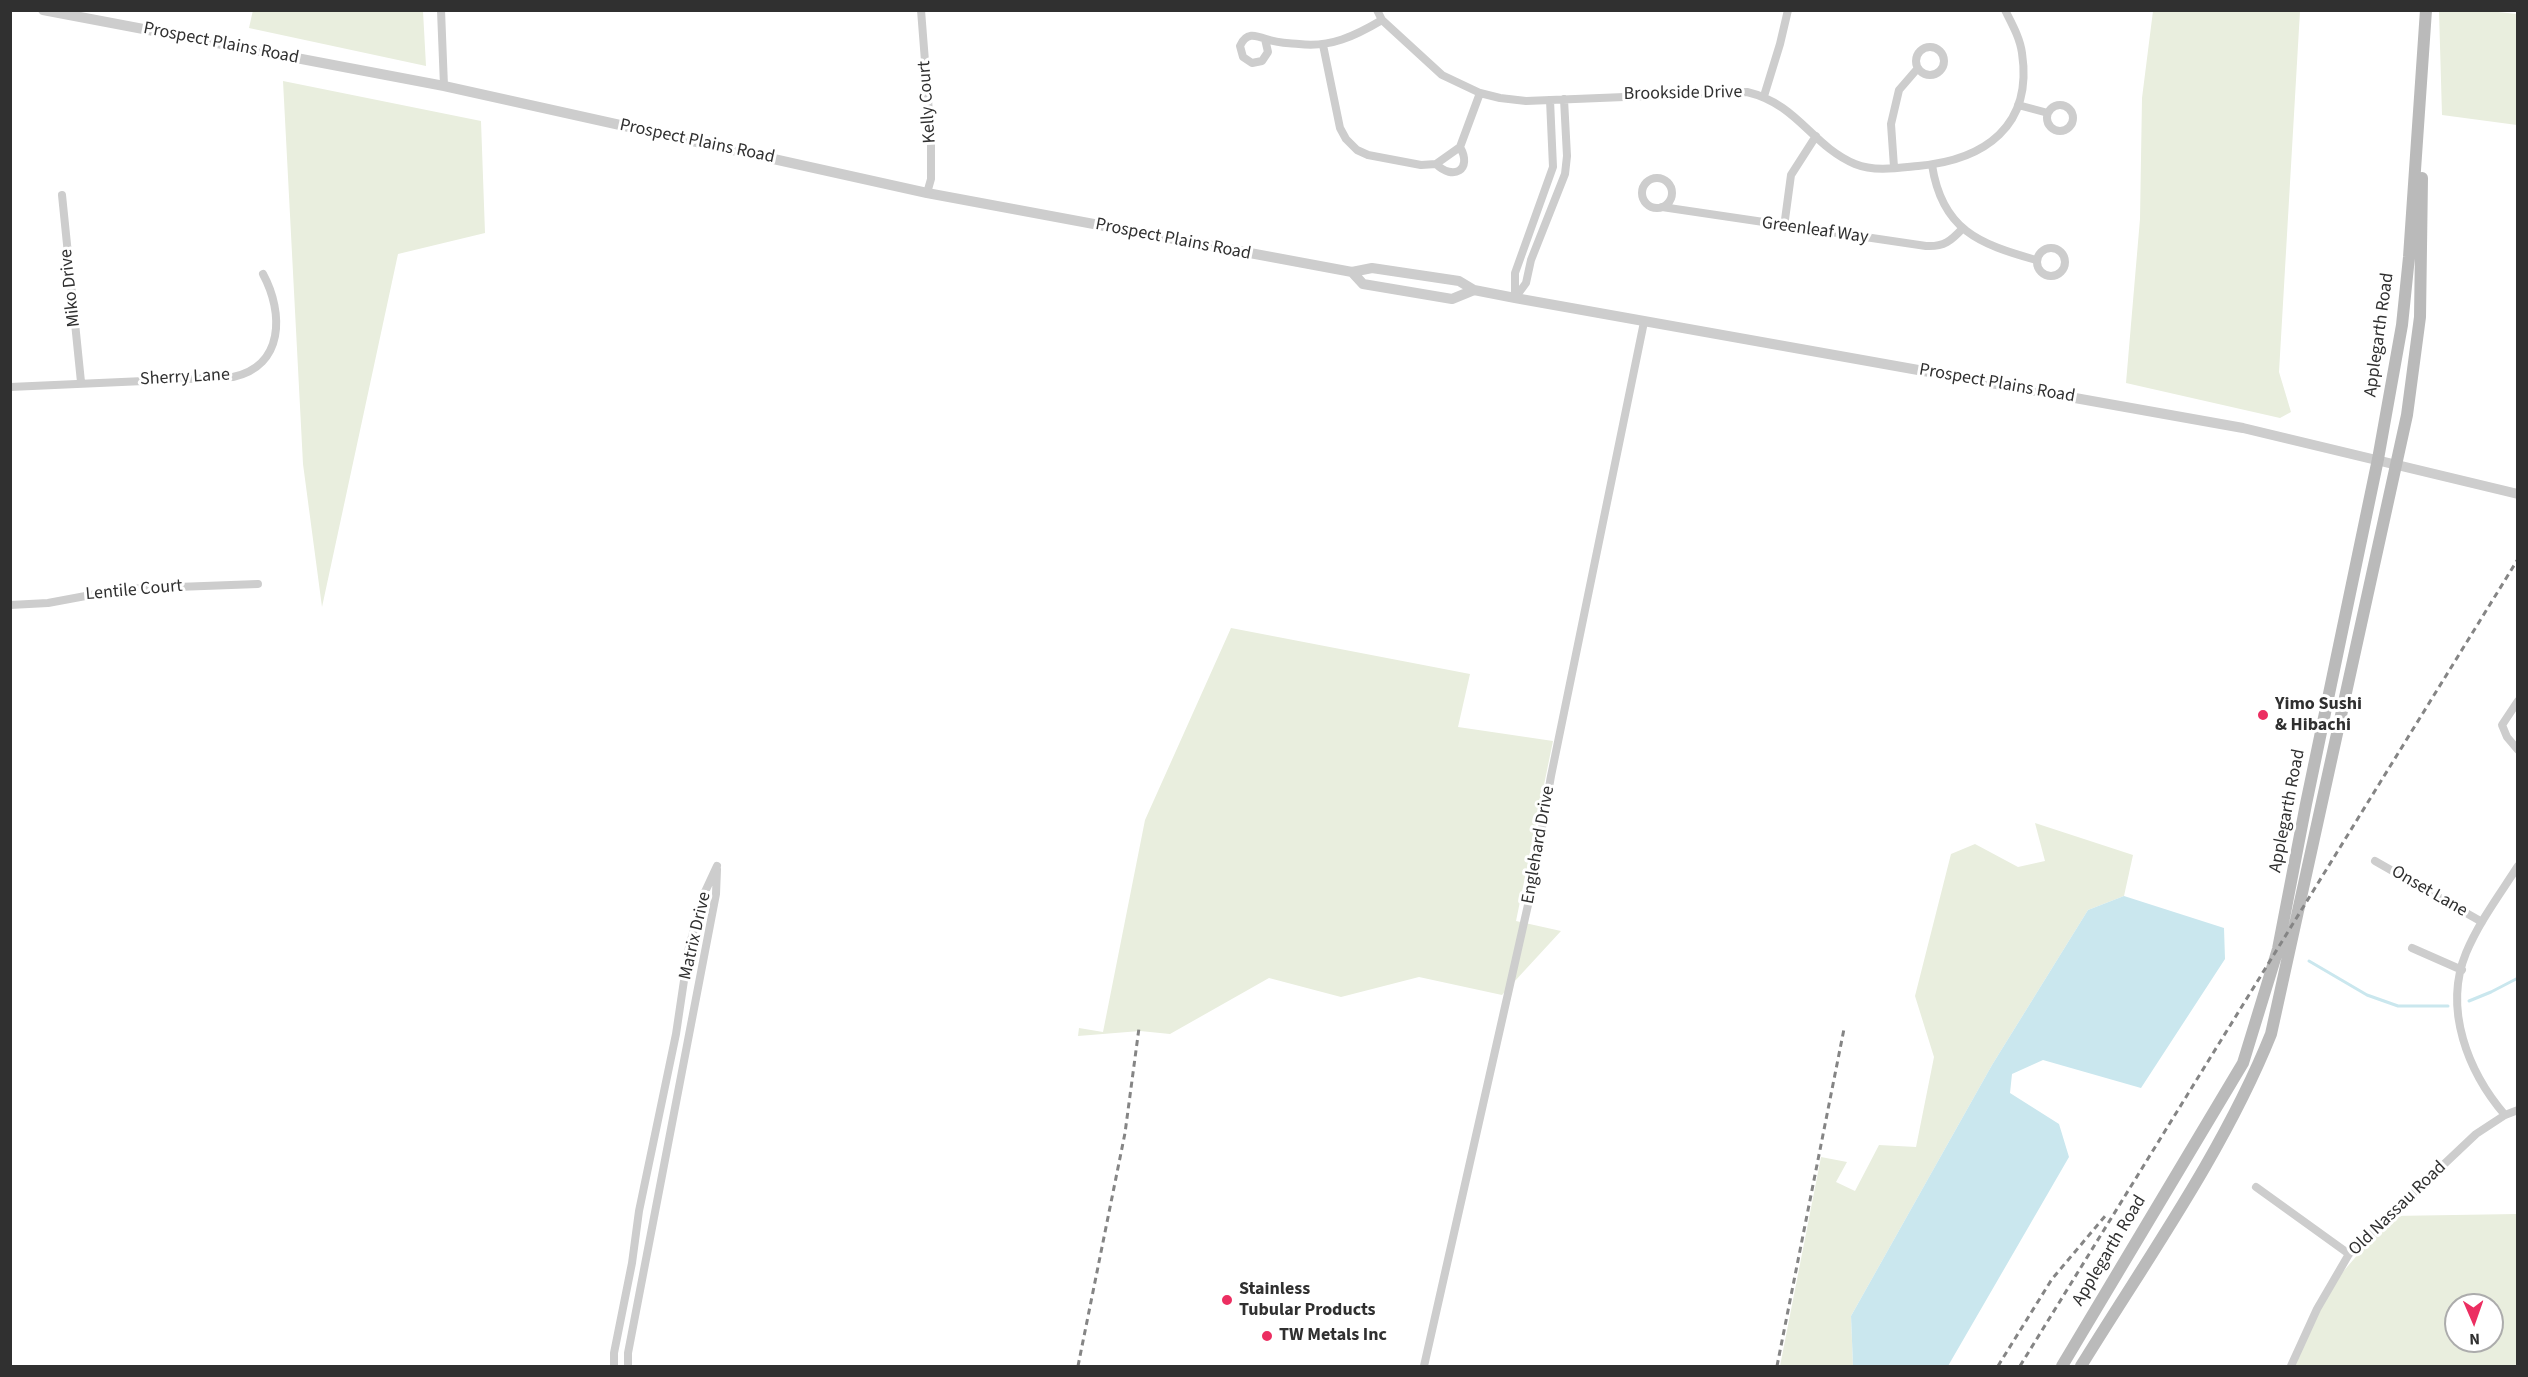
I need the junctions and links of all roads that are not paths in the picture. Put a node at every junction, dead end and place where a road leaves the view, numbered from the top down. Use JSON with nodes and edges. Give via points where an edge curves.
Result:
{"nodes":[{"id":1,"x":43,"y":10,"type":"edge"},
{"id":2,"x":89,"y":10,"type":"edge"},
{"id":3,"x":441,"y":10,"type":"edge"},
{"id":4,"x":921,"y":10,"type":"edge"},
{"id":5,"x":1377,"y":10,"type":"edge"},
{"id":6,"x":1788,"y":10,"type":"edge"},
{"id":7,"x":2005,"y":10,"type":"edge"},
{"id":8,"x":2426,"y":10,"type":"edge"},
{"id":9,"x":1382,"y":20,"type":"junction"},
{"id":10,"x":103,"y":22,"type":"junction"},
{"id":11,"x":2424,"y":36,"type":"junction"},
{"id":12,"x":1265,"y":39,"type":"dead end"},
{"id":13,"x":1323,"y":45,"type":"junction"},
{"id":14,"x":1918,"y":68,"type":"dead end"},
{"id":15,"x":444,"y":86,"type":"junction"},
{"id":16,"x":1480,"y":93,"type":"junction"},
{"id":17,"x":1764,"y":96,"type":"junction"},
{"id":18,"x":1564,"y":99,"type":"junction"},
{"id":19,"x":1550,"y":100,"type":"junction"},
{"id":20,"x":2018,"y":105,"type":"junction"},
{"id":21,"x":2048,"y":113,"type":"dead end"},
{"id":22,"x":1816,"y":136,"type":"junction"},
{"id":23,"x":1460,"y":147,"type":"junction"},
{"id":24,"x":1436,"y":164,"type":"junction"},
{"id":25,"x":1932,"y":165,"type":"junction"},
{"id":26,"x":1894,"y":167,"type":"junction"},
{"id":27,"x":927,"y":193,"type":"junction"},
{"id":28,"x":62,"y":195,"type":"dead end"},
{"id":29,"x":1662,"y":207,"type":"dead end"},
{"id":30,"x":1784,"y":227,"type":"junction"},
{"id":31,"x":1963,"y":228,"type":"junction"},
{"id":32,"x":2037,"y":260,"type":"dead end"},
{"id":33,"x":1352,"y":272,"type":"junction"},
{"id":34,"x":263,"y":274,"type":"dead end"},
{"id":35,"x":1474,"y":290,"type":"junction"},
{"id":36,"x":1515,"y":298,"type":"junction"},
{"id":37,"x":1644,"y":322,"type":"junction"},
{"id":38,"x":81,"y":382,"type":"junction"},
{"id":39,"x":10,"y":387,"type":"edge"},
{"id":40,"x":2378,"y":459,"type":"junction"},
{"id":41,"x":2396,"y":464,"type":"junction"},
{"id":42,"x":2517,"y":494,"type":"edge"},
{"id":43,"x":258,"y":584,"type":"dead end"},
{"id":44,"x":10,"y":605,"type":"edge"},
{"id":45,"x":2517,"y":701,"type":"edge"},
{"id":46,"x":2517,"y":750,"type":"edge"},
{"id":47,"x":2376,"y":861,"type":"dead end"},
{"id":48,"x":2517,"y":866,"type":"edge"},
{"id":49,"x":2482,"y":922,"type":"junction"},
{"id":50,"x":2412,"y":948,"type":"dead end"},
{"id":51,"x":2462,"y":970,"type":"junction"},
{"id":52,"x":2517,"y":1110,"type":"edge"},
{"id":53,"x":2505,"y":1115,"type":"junction"},
{"id":54,"x":2256,"y":1187,"type":"dead end"},
{"id":55,"x":2349,"y":1254,"type":"junction"},
{"id":56,"x":614,"y":1366,"type":"edge"},
{"id":57,"x":628,"y":1366,"type":"edge"},
{"id":58,"x":1424,"y":1366,"type":"edge"},
{"id":59,"x":2062,"y":1366,"type":"edge"},
{"id":60,"x":2081,"y":1366,"type":"edge"},
{"id":61,"x":2291,"y":1366,"type":"edge"}],
"edges":[{"from":1,"to":10,"type":"street","name":"Prospect Plains Road"},
{"from":2,"to":10,"type":"street"},
{"from":3,"to":15,"type":"street"},
{"from":4,"to":27,"type":"street","name":"Kelly Court","via":[[931,138]]},
{"from":5,"to":9,"type":"street","name":"Brookside Drive"},
{"from":6,"to":17,"type":"street"},
{"from":7,"to":20,"type":"street","name":"Brookside Drive","via":[[2022,51]]},
{"from":8,"to":11,"type":"main road","name":"Applegarth Road"},
{"from":9,"to":13,"type":"street","via":[[1354,36]]},
{"from":9,"to":16,"type":"street","name":"Brookside Drive","via":[[1442,75]]},
{"from":10,"to":15,"type":"street","name":"Prospect Plains Road"},
{"from":11,"to":40,"type":"main road","name":"Applegarth Road","via":[[2406,290]]},
{"from":11,"to":41,"type":"main road","name":"Applegarth Road","via":[[2420,317]]},
{"from":12,"to":13,"type":"street"},
{"from":13,"to":24,"type":"street","via":[[1340,128],[1346,140],[1368,155]]},
{"from":14,"to":26,"type":"street","via":[[1899,90],[1896,101],[1891,123]]},
{"from":15,"to":27,"type":"street","name":"Prospect Plains Road"},
{"from":16,"to":19,"type":"street","name":"Brookside Drive","via":[[1526,101]]},
{"from":16,"to":23,"type":"street"},
{"from":17,"to":18,"type":"street","name":"Brookside Drive","via":[[1737,91]]},
{"from":17,"to":22,"type":"street","name":"Brookside Drive","via":[[1787,109]]},
{"from":18,"to":19,"type":"street","name":"Brookside Drive"},
{"from":18,"to":36,"type":"street","via":[[1564,174],[1526,283]]},
{"from":19,"to":36,"type":"street","via":[[1552,167],[1515,273]]},
{"from":20,"to":21,"type":"street"},
{"from":20,"to":25,"type":"street","name":"Brookside Drive","via":[[1989,144],[1962,159]]},
{"from":22,"to":26,"type":"street","name":"Brookside Drive","via":[[1856,164]]},
{"from":22,"to":30,"type":"street","via":[[1791,175]]},
{"from":23,"to":24,"type":"street"},
{"from":23,"to":24,"type":"street","via":[[1465,156],[1460,171],[1442,170]]},
{"from":25,"to":26,"type":"street","name":"Brookside Drive"},
{"from":25,"to":31,"type":"street","via":[[1939,197]]},
{"from":27,"to":33,"type":"street","name":"Prospect Plains Road"},
{"from":28,"to":38,"type":"street","name":"Miko Drive"},
{"from":29,"to":30,"type":"street","name":"Greenleaf Way"},
{"from":30,"to":31,"type":"street","name":"Greenleaf Way","via":[[1941,247]]},
{"from":31,"to":32,"type":"street","via":[[1985,243]]},
{"from":33,"to":35,"type":"street","name":"Prospect Plains Road","via":[[1372,268],[1459,281]]},
{"from":33,"to":35,"type":"street","name":"Prospect Plains Road","via":[[1363,284],[1452,298]]},
{"from":34,"to":38,"type":"street","name":"Sherry Lane","via":[[276,304],[275,334],[268,357],[245,374]]},
{"from":35,"to":36,"type":"street","name":"Prospect Plains Road"},
{"from":36,"to":37,"type":"street","name":"Prospect Plains Road"},
{"from":37,"to":40,"type":"street","name":"Prospect Plains Road","via":[[2243,428]]},
{"from":37,"to":58,"type":"street","name":"Englehard Drive","via":[[1530,896]]},
{"from":38,"to":39,"type":"street","name":"Sherry Lane"},
{"from":40,"to":41,"type":"street","name":"Prospect Plains Road"},
{"from":40,"to":59,"type":"main road","name":"Applegarth Road","via":[[2278,949],[2243,1064]]},
{"from":41,"to":42,"type":"street","name":"Prospect Plains Road"},
{"from":41,"to":60,"type":"main road","name":"Applegarth Road","via":[[2271,1034],[2224,1135]]},
{"from":43,"to":44,"type":"street","name":"Lentile Court","via":[[123,589],[48,603]]},
{"from":45,"to":46,"type":"street","via":[[2502,725]]},
{"from":47,"to":49,"type":"street","name":"Onset Lane"},
{"from":48,"to":49,"type":"street"},
{"from":49,"to":51,"type":"street"},
{"from":50,"to":51,"type":"street"},
{"from":51,"to":53,"type":"street","via":[[2457,1008],[2460,1032],[2487,1094]]},
{"from":52,"to":53,"type":"street","name":"Old Nassau Road"},
{"from":53,"to":55,"type":"street","name":"Old Nassau Road","via":[[2476,1134]]},
{"from":54,"to":55,"type":"street"},
{"from":55,"to":61,"type":"street","name":"Old Nassau Road","via":[[2317,1309]]},
{"from":56,"to":57,"type":"street","name":"Matrix Drive","via":[[689,947],[704,894],[717,866],[716,894]]}]}
